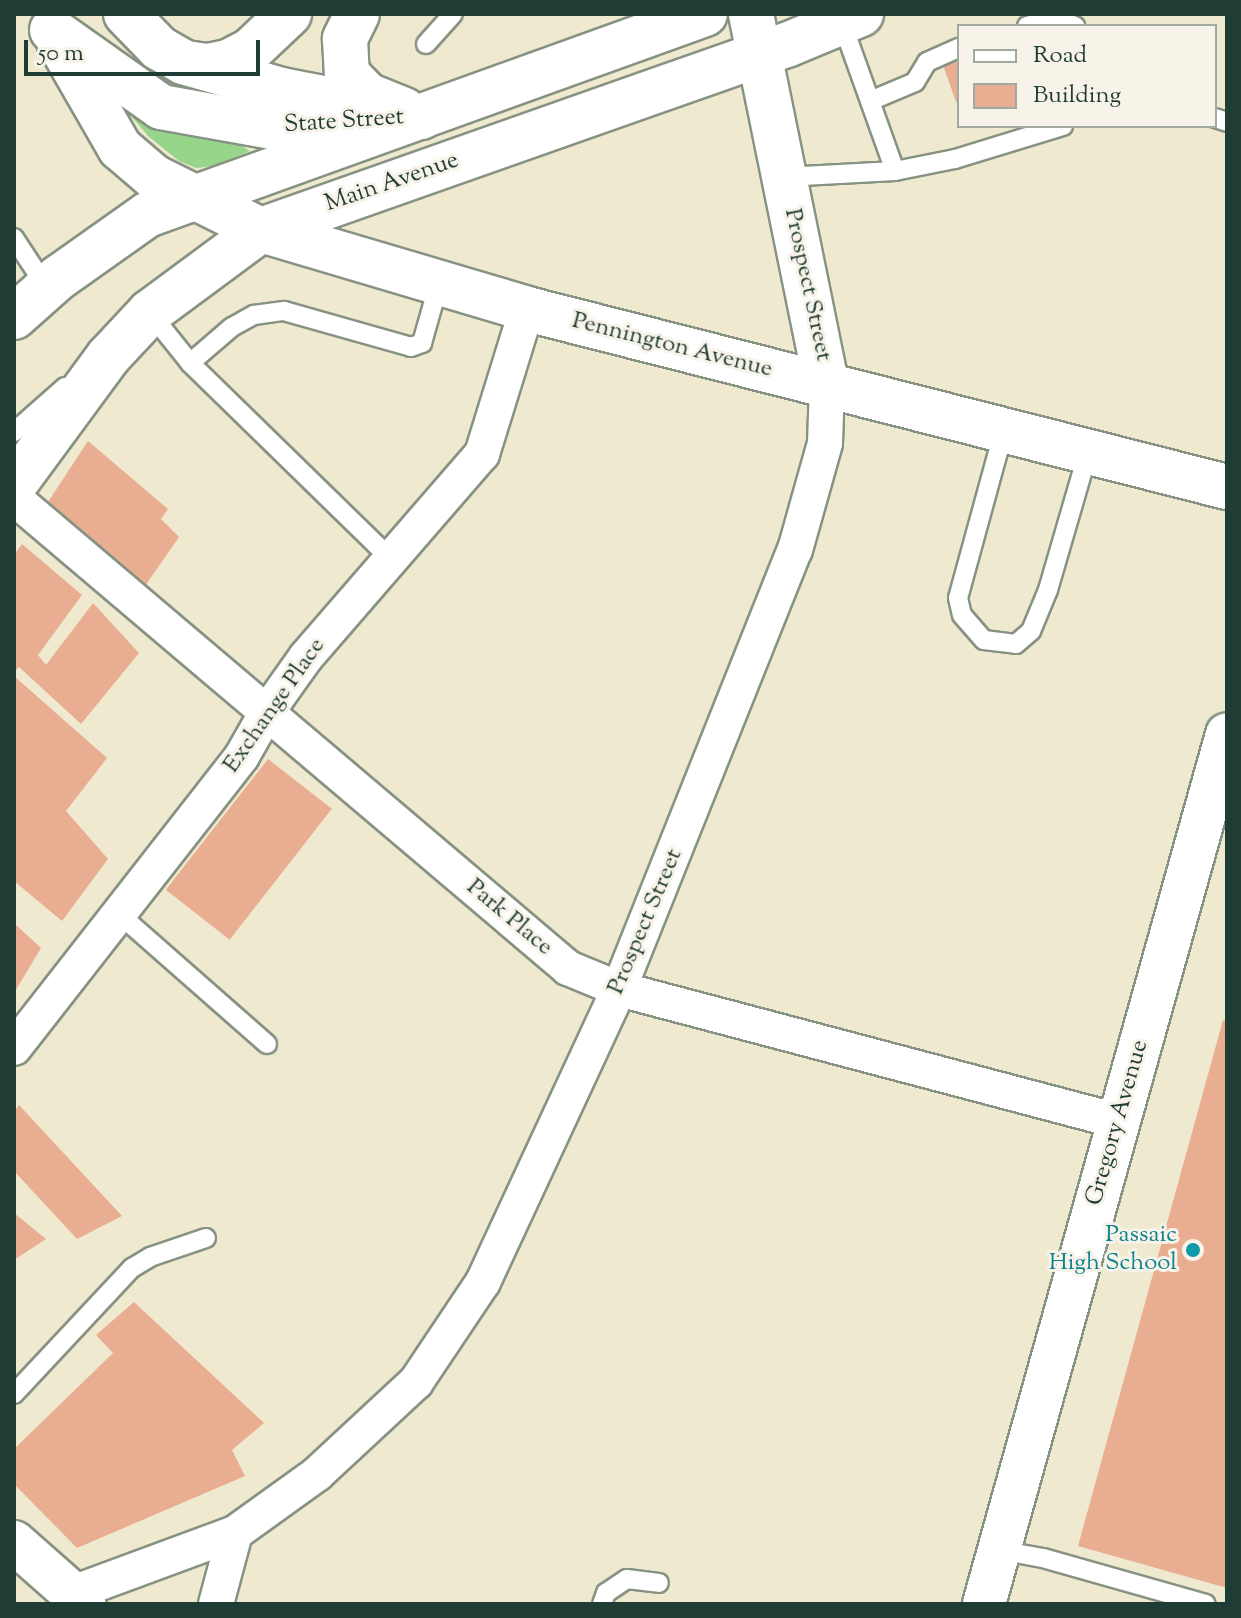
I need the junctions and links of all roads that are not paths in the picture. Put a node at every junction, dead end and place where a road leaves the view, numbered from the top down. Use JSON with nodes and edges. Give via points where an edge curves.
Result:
{"nodes":[{"id":1,"x":126,"y":14,"type":"edge"},
{"id":2,"x":357,"y":14,"type":"edge"},
{"id":3,"x":453,"y":14,"type":"edge"},
{"id":4,"x":705,"y":14,"type":"edge"},
{"id":5,"x":851,"y":17,"type":"edge"},
{"id":6,"x":271,"y":20,"type":"edge"},
{"id":7,"x":46,"y":22,"type":"edge"},
{"id":8,"x":1034,"y":24,"type":"edge"},
{"id":9,"x":1070,"y":24,"type":"edge"},
{"id":10,"x":755,"y":34,"type":"edge"},
{"id":11,"x":426,"y":44,"type":"dead end"},
{"id":12,"x":957,"y":49,"type":"edge"},
{"id":13,"x":183,"y":62,"type":"junction"},
{"id":14,"x":870,"y":101,"type":"junction"},
{"id":15,"x":421,"y":117,"type":"junction"},
{"id":16,"x":1056,"y":128,"type":"edge"},
{"id":17,"x":895,"y":171,"type":"junction"},
{"id":18,"x":784,"y":177,"type":"junction"},
{"id":19,"x":191,"y":198,"type":"junction"},
{"id":20,"x":261,"y":230,"type":"junction"},
{"id":21,"x":14,"y":238,"type":"edge"},
{"id":22,"x":439,"y":283,"type":"junction"},
{"id":23,"x":48,"y":287,"type":"junction"},
{"id":24,"x":527,"y":309,"type":"junction"},
{"id":25,"x":150,"y":312,"type":"junction"},
{"id":26,"x":14,"y":317,"type":"edge"},
{"id":27,"x":14,"y":332,"type":"edge"},
{"id":28,"x":190,"y":363,"type":"junction"},
{"id":29,"x":827,"y":386,"type":"junction"},
{"id":30,"x":1004,"y":430,"type":"junction"},
{"id":31,"x":14,"y":432,"type":"edge"},
{"id":32,"x":1088,"y":452,"type":"junction"},
{"id":33,"x":14,"y":485,"type":"edge"},
{"id":34,"x":1227,"y":487,"type":"edge"},
{"id":35,"x":14,"y":498,"type":"edge"},
{"id":36,"x":391,"y":559,"type":"junction"},
{"id":37,"x":267,"y":712,"type":"junction"},
{"id":38,"x":1227,"y":734,"type":"edge"},
{"id":39,"x":119,"y":914,"type":"junction"},
{"id":40,"x":619,"y":989,"type":"junction"},
{"id":41,"x":267,"y":1044,"type":"dead end"},
{"id":42,"x":14,"y":1048,"type":"edge"},
{"id":43,"x":1118,"y":1121,"type":"junction"},
{"id":44,"x":206,"y":1238,"type":"dead end"},
{"id":45,"x":14,"y":1394,"type":"edge"},
{"id":46,"x":235,"y":1533,"type":"junction"},
{"id":47,"x":14,"y":1542,"type":"edge"},
{"id":48,"x":999,"y":1550,"type":"junction"},
{"id":49,"x":659,"y":1583,"type":"dead end"},
{"id":50,"x":69,"y":1601,"type":"edge"},
{"id":51,"x":216,"y":1604,"type":"edge"},
{"id":52,"x":602,"y":1604,"type":"edge"},
{"id":53,"x":984,"y":1604,"type":"edge"},
{"id":54,"x":1206,"y":1604,"type":"edge"}],
"edges":[{"from":1,"to":13,"type":"main road","via":[[159,48]]},
{"from":2,"to":15,"type":"main road","via":[[345,39],[347,74],[367,95]]},
{"from":3,"to":11,"type":"lane"},
{"from":4,"to":15,"type":"main road"},
{"from":5,"to":10,"type":"main road","name":"Main Avenue"},
{"from":5,"to":14,"type":"lane"},
{"from":6,"to":13,"type":"main road","via":[[250,51],[228,62]]},
{"from":7,"to":15,"type":"main road","name":"State Street","via":[[161,107],[278,128]]},
{"from":7,"to":19,"type":"main road","name":"State Street","via":[[120,148],[154,177]]},
{"from":8,"to":9,"type":"lane","via":[[1056,18]]},
{"from":10,"to":18,"type":"main road","name":"Prospect Street"},
{"from":10,"to":20,"type":"main road","name":"Main Avenue"},
{"from":12,"to":14,"type":"lane","via":[[927,62],[915,82]]},
{"from":13,"to":15,"type":"main road","via":[[282,90]]},
{"from":14,"to":17,"type":"lane"},
{"from":15,"to":19,"type":"main road"},
{"from":16,"to":17,"type":"lane"},
{"from":17,"to":18,"type":"lane"},
{"from":18,"to":29,"type":"main road","name":"Prospect Street"},
{"from":19,"to":20,"type":"main road","name":"State Street"},
{"from":19,"to":23,"type":"main road","via":[[147,215]]},
{"from":20,"to":22,"type":"main road","name":"Pennington Avenue"},
{"from":20,"to":25,"type":"main road","name":"Main Avenue"},
{"from":21,"to":23,"type":"lane"},
{"from":22,"to":24,"type":"main road","name":"Pennington Avenue"},
{"from":22,"to":28,"type":"lane","via":[[422,343],[411,347],[284,311],[254,315],[232,327]]},
{"from":23,"to":26,"type":"main road"},
{"from":23,"to":27,"type":"lane"},
{"from":24,"to":29,"type":"main road","name":"Pennington Avenue"},
{"from":24,"to":36,"type":"street","name":"Exchange Place","via":[[482,454]]},
{"from":25,"to":28,"type":"lane"},
{"from":25,"to":31,"type":"lane"},
{"from":25,"to":33,"type":"main road","name":"Main Avenue","via":[[108,357]]},
{"from":28,"to":36,"type":"lane"},
{"from":29,"to":30,"type":"main road","name":"Pennington Avenue"},
{"from":29,"to":40,"type":"street","name":"Prospect Street","via":[[825,443],[795,550]]},
{"from":30,"to":32,"type":"main road","name":"Pennington Avenue"},
{"from":30,"to":32,"type":"lane","via":[[958,598],[962,615],[984,640],[1016,644],[1031,631]]},
{"from":32,"to":34,"type":"main road","name":"Pennington Avenue"},
{"from":35,"to":37,"type":"street","name":"Park Place"},
{"from":36,"to":37,"type":"street","name":"Exchange Place","via":[[306,657]]},
{"from":37,"to":39,"type":"street","name":"Exchange Place","via":[[242,756]]},
{"from":37,"to":40,"type":"street","name":"Park Place","via":[[568,968]]},
{"from":38,"to":43,"type":"street","name":"Gregory Avenue"},
{"from":39,"to":41,"type":"lane"},
{"from":39,"to":42,"type":"street","name":"Exchange Place"},
{"from":40,"to":43,"type":"street","name":"Park Place"},
{"from":40,"to":46,"type":"street","name":"Prospect Street","via":[[483,1282],[443,1344],[416,1382],[317,1474]]},
{"from":43,"to":48,"type":"street","name":"Gregory Avenue"},
{"from":44,"to":45,"type":"lane","via":[[132,1268]]},
{"from":46,"to":50,"type":"street","name":"Prospect Street"},
{"from":46,"to":51,"type":"street"},
{"from":47,"to":50,"type":"street"},
{"from":48,"to":53,"type":"street","name":"Gregory Avenue"},
{"from":48,"to":54,"type":"lane"},
{"from":49,"to":52,"type":"lane","via":[[627,1579],[606,1593]]}]}
